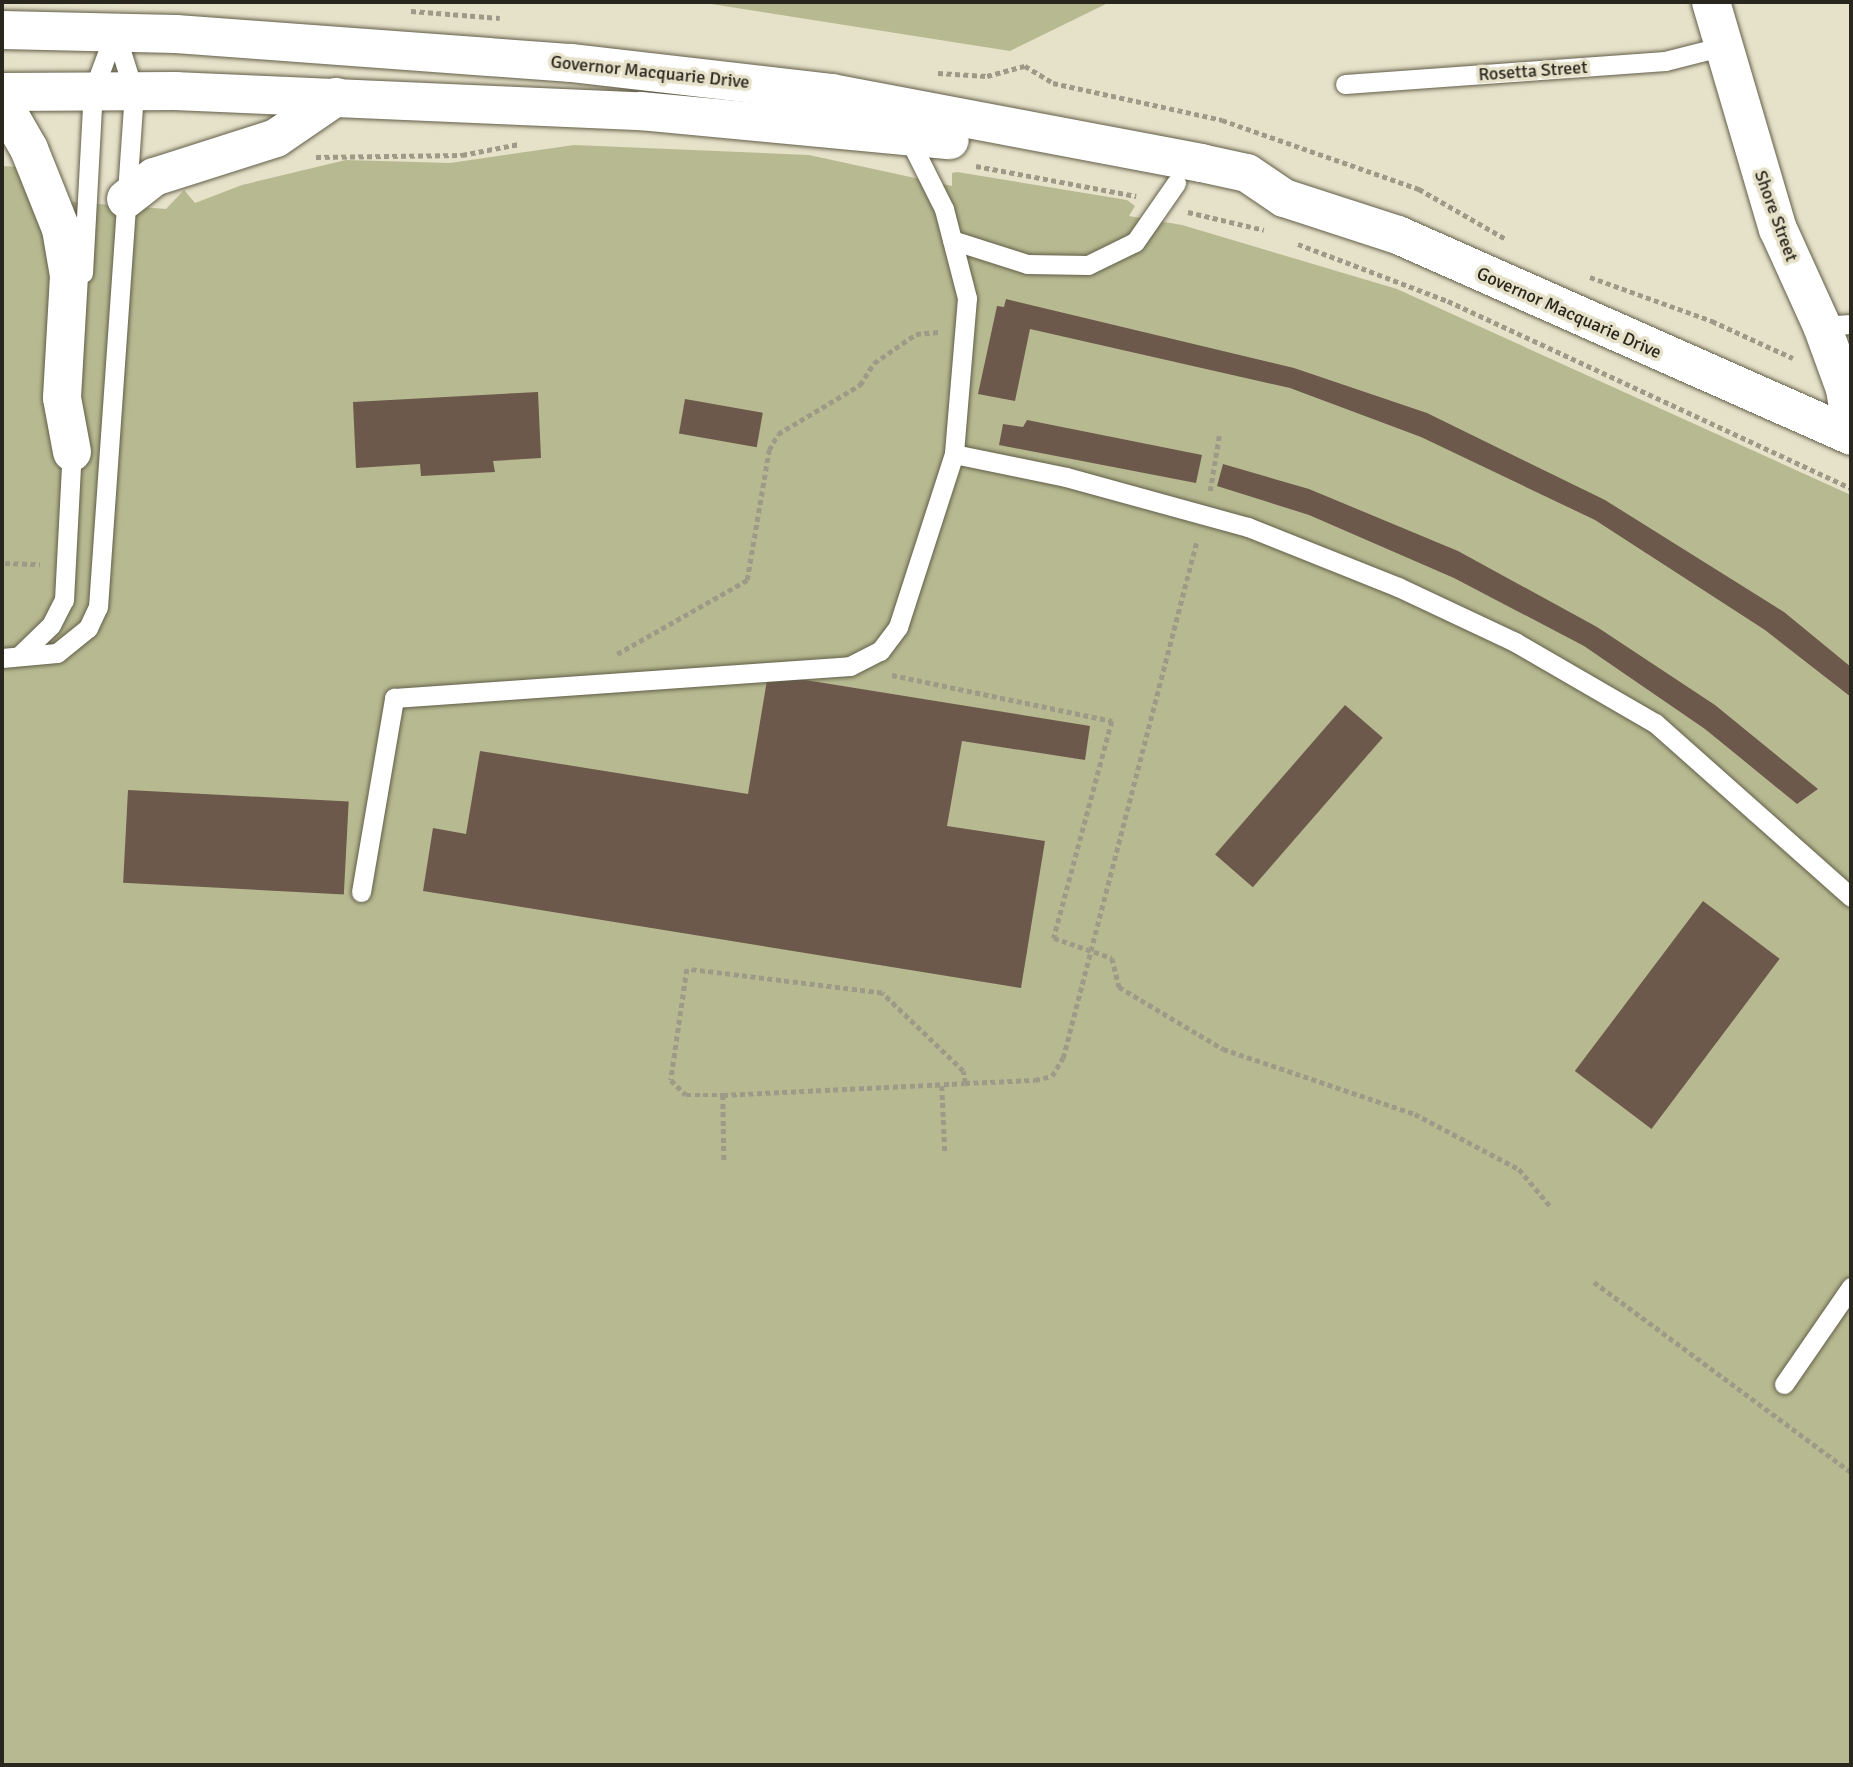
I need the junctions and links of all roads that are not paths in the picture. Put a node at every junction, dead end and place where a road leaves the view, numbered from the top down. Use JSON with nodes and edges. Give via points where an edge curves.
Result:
{"nodes":[{"id":1,"x":1711,"y":2,"type":"edge"},
{"id":2,"x":2,"y":30,"type":"edge"},
{"id":3,"x":115,"y":32,"type":"junction"},
{"id":4,"x":1720,"y":47,"type":"junction"},
{"id":5,"x":1345,"y":84,"type":"dead end"},
{"id":6,"x":93,"y":91,"type":"junction"},
{"id":7,"x":2,"y":92,"type":"edge"},
{"id":8,"x":135,"y":92,"type":"junction"},
{"id":9,"x":336,"y":97,"type":"junction"},
{"id":10,"x":2,"y":102,"type":"edge"},
{"id":11,"x":906,"y":132,"type":"junction"},
{"id":12,"x":1176,"y":183,"type":"junction"},
{"id":13,"x":1284,"y":198,"type":"junction"},
{"id":14,"x":127,"y":199,"type":"junction"},
{"id":15,"x":952,"y":240,"type":"junction"},
{"id":16,"x":1836,"y":325,"type":"edge"},
{"id":17,"x":1851,"y":427,"type":"edge"},
{"id":18,"x":1851,"y":436,"type":"edge"},
{"id":19,"x":72,"y":452,"type":"junction"},
{"id":20,"x":954,"y":454,"type":"junction"},
{"id":21,"x":11,"y":657,"type":"edge"},
{"id":22,"x":361,"y":892,"type":"dead end"},
{"id":23,"x":1851,"y":897,"type":"edge"},
{"id":24,"x":1851,"y":1287,"type":"edge"},
{"id":25,"x":1784,"y":1384,"type":"dead end"}],
"edges":[{"from":1,"to":4,"type":"main road","name":"Shore Street"},
{"from":2,"to":3,"type":"main road","name":"Governor Macquarie Drive"},
{"from":3,"to":6,"type":"lane"},
{"from":3,"to":8,"type":"lane"},
{"from":3,"to":13,"type":"main road","name":"Governor Macquarie Drive","via":[[572,63],[831,93],[1055,131],[1247,173]]},
{"from":4,"to":5,"type":"lane","name":"Rosetta Street","via":[[1665,61]]},
{"from":4,"to":16,"type":"main road","name":"Shore Street","via":[[1778,229]]},
{"from":6,"to":7,"type":"main road","name":"Governor Macquarie Drive"},
{"from":6,"to":8,"type":"main road","name":"Governor Macquarie Drive"},
{"from":6,"to":19,"type":"lane"},
{"from":8,"to":9,"type":"main road","name":"Governor Macquarie Drive"},
{"from":8,"to":14,"type":"lane"},
{"from":9,"to":11,"type":"main road","name":"Governor Macquarie Drive","via":[[641,111]]},
{"from":9,"to":14,"type":"main road","via":[[276,138],[154,177]]},
{"from":10,"to":19,"type":"main road","via":[[29,149],[61,229],[69,276],[62,398]]},
{"from":11,"to":12,"type":"main road","name":"Governor Macquarie Drive"},
{"from":11,"to":15,"type":"lane","via":[[944,209]]},
{"from":12,"to":13,"type":"main road","name":"Governor Macquarie Drive"},
{"from":12,"to":15,"type":"lane","via":[[1135,242],[1088,265],[1027,264]]},
{"from":13,"to":18,"type":"main road","name":"Governor Macquarie Drive","via":[[1398,236]]},
{"from":14,"to":21,"type":"lane","via":[[98,607],[75,643],[57,653]]},
{"from":15,"to":20,"type":"lane","via":[[967,298]]},
{"from":16,"to":17,"type":"main road","name":"Shore Street"},
{"from":19,"to":21,"type":"lane","via":[[64,600],[51,625]]},
{"from":20,"to":22,"type":"lane","via":[[898,627],[880,651],[850,666],[394,698]]},
{"from":20,"to":23,"type":"lane","via":[[1066,477],[1248,527],[1515,642],[1655,723]]},
{"from":24,"to":25,"type":"lane"}]}
